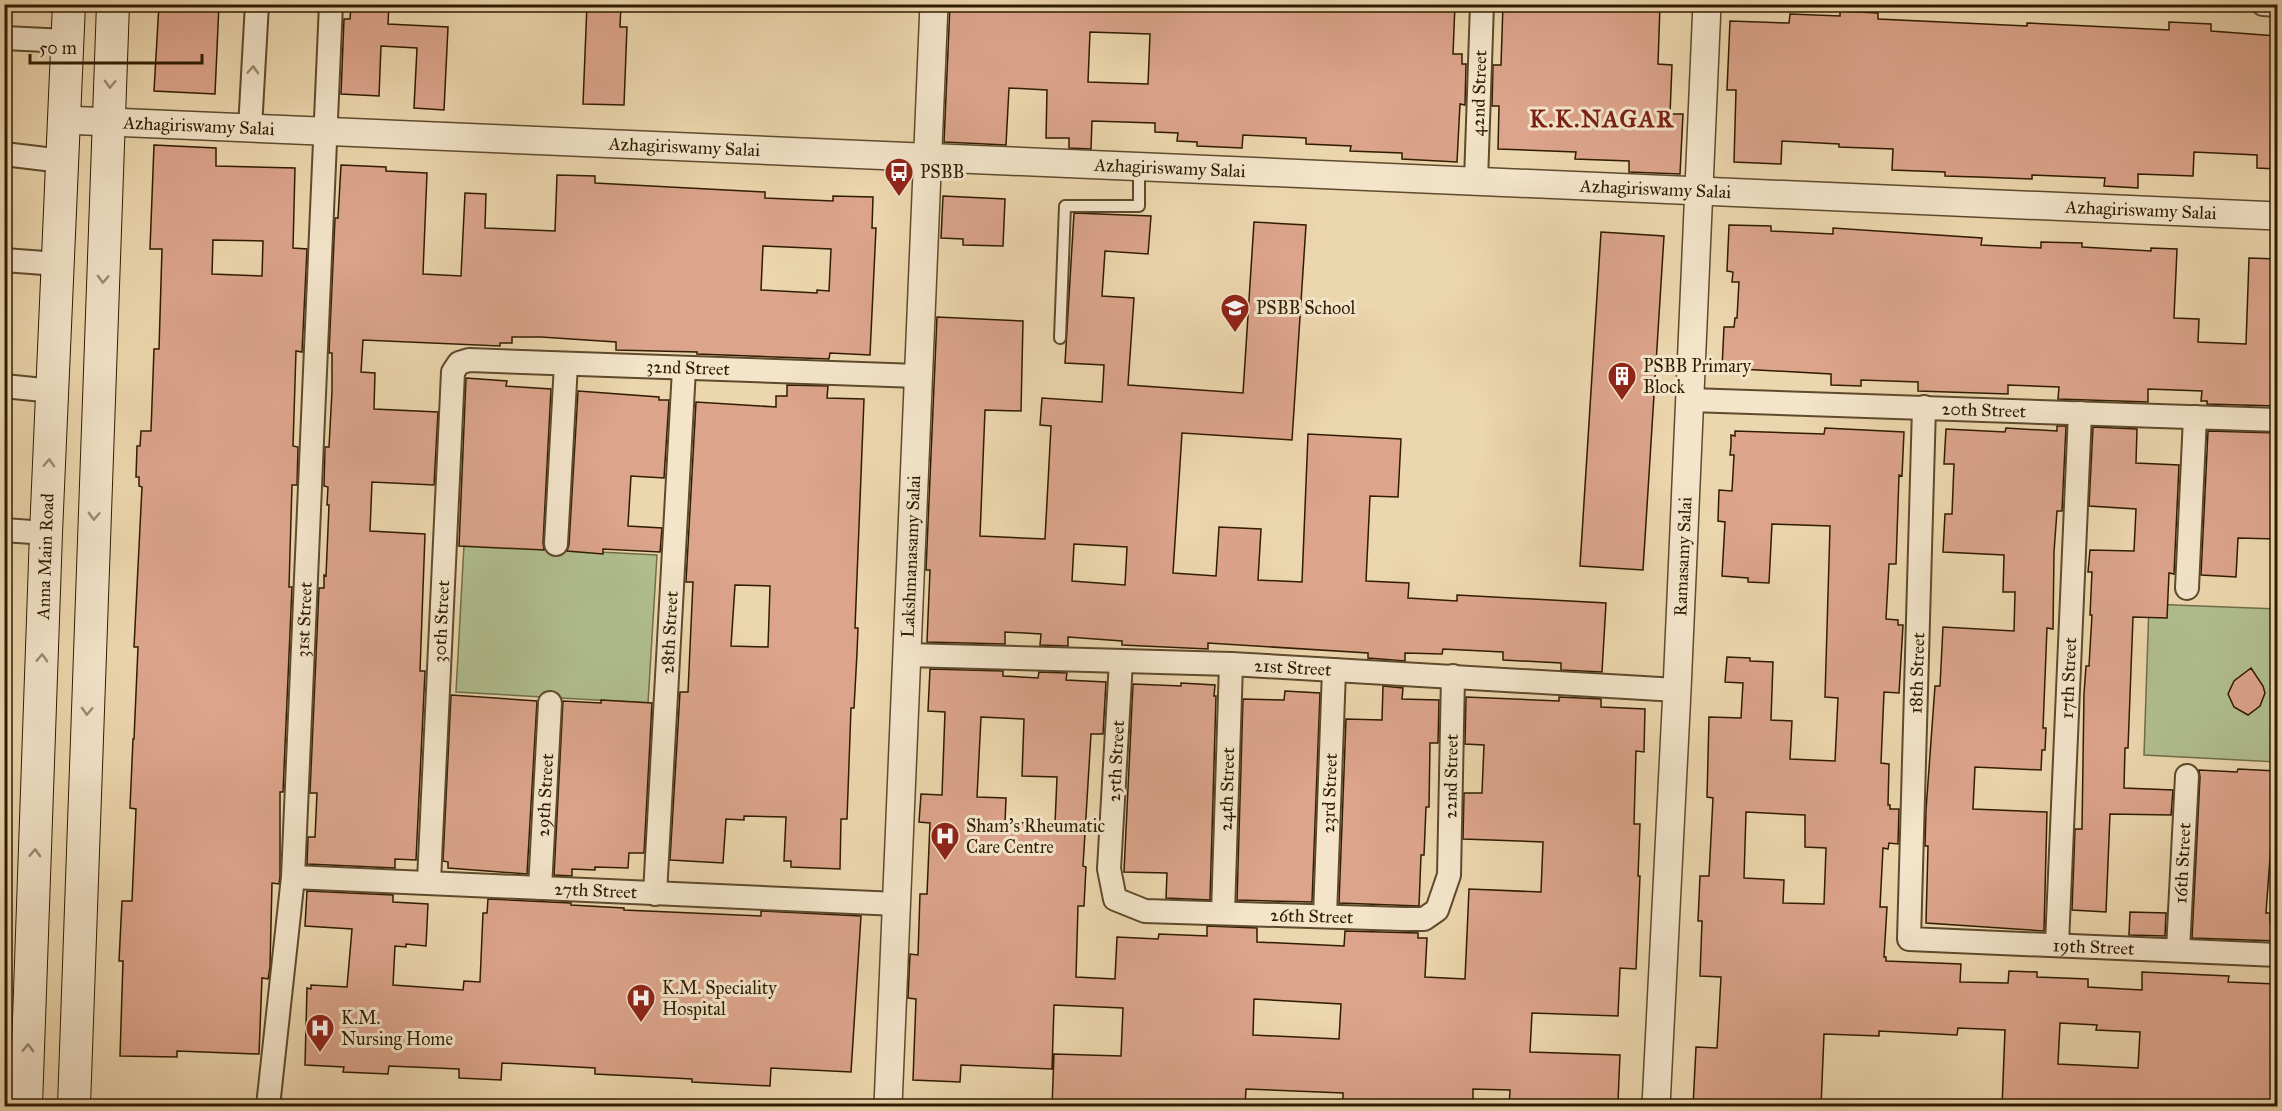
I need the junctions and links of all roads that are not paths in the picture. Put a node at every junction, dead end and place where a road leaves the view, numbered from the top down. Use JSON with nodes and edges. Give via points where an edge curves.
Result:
{"nodes":[{"id":1,"x":69,"y":4,"type":"edge"},
{"id":2,"x":113,"y":4,"type":"edge"},
{"id":3,"x":257,"y":4,"type":"edge"},
{"id":4,"x":324,"y":4,"type":"edge"},
{"id":5,"x":331,"y":4,"type":"edge"},
{"id":6,"x":934,"y":4,"type":"edge"},
{"id":7,"x":1482,"y":4,"type":"edge"},
{"id":8,"x":1707,"y":4,"type":"edge"},
{"id":9,"x":2263,"y":4,"type":"edge"},
{"id":10,"x":2277,"y":5,"type":"edge"},
{"id":11,"x":4,"y":38,"type":"edge"},
{"id":12,"x":67,"y":41,"type":"junction"},
{"id":13,"x":64,"y":120,"type":"junction"},
{"id":14,"x":108,"y":122,"type":"junction"},
{"id":15,"x":250,"y":128,"type":"junction"},
{"id":16,"x":320,"y":131,"type":"junction"},
{"id":17,"x":4,"y":154,"type":"edge"},
{"id":18,"x":928,"y":158,"type":"junction"},
{"id":19,"x":62,"y":161,"type":"junction"},
{"id":20,"x":1139,"y":167,"type":"junction"},
{"id":21,"x":1476,"y":181,"type":"junction"},
{"id":22,"x":1699,"y":190,"type":"junction"},
{"id":23,"x":2277,"y":216,"type":"edge"},
{"id":24,"x":4,"y":260,"type":"edge"},
{"id":25,"x":58,"y":264,"type":"junction"},
{"id":26,"x":1060,"y":339,"type":"dead end"},
{"id":27,"x":459,"y":363,"type":"joint"},
{"id":28,"x":566,"y":364,"type":"junction"},
{"id":29,"x":684,"y":369,"type":"junction"},
{"id":30,"x":918,"y":376,"type":"junction"},
{"id":31,"x":4,"y":386,"type":"edge"},
{"id":32,"x":53,"y":391,"type":"junction"},
{"id":33,"x":1690,"y":400,"type":"junction"},
{"id":34,"x":1924,"y":407,"type":"junction"},
{"id":35,"x":2080,"y":413,"type":"junction"},
{"id":36,"x":2195,"y":417,"type":"junction"},
{"id":37,"x":2277,"y":420,"type":"edge"},
{"id":38,"x":4,"y":530,"type":"edge"},
{"id":39,"x":46,"y":533,"type":"junction"},
{"id":40,"x":556,"y":544,"type":"dead end"},
{"id":41,"x":2187,"y":588,"type":"dead end"},
{"id":42,"x":907,"y":655,"type":"junction"},
{"id":43,"x":1121,"y":661,"type":"junction"},
{"id":44,"x":1231,"y":664,"type":"junction"},
{"id":45,"x":1334,"y":670,"type":"junction"},
{"id":46,"x":1454,"y":676,"type":"junction"},
{"id":47,"x":1677,"y":690,"type":"junction"},
{"id":48,"x":550,"y":703,"type":"dead end"},
{"id":49,"x":2187,"y":776,"type":"dead end"},
{"id":50,"x":1449,"y":875,"type":"joint"},
{"id":51,"x":293,"y":877,"type":"junction"},
{"id":52,"x":429,"y":882,"type":"junction"},
{"id":53,"x":540,"y":888,"type":"junction"},
{"id":54,"x":654,"y":894,"type":"junction"},
{"id":55,"x":897,"y":904,"type":"junction"},
{"id":56,"x":1145,"y":911,"type":"joint"},
{"id":57,"x":1223,"y":913,"type":"junction"},
{"id":58,"x":1325,"y":916,"type":"junction"},
{"id":59,"x":1910,"y":939,"type":"joint"},
{"id":60,"x":2057,"y":944,"type":"junction"},
{"id":61,"x":2178,"y":950,"type":"junction"},
{"id":62,"x":2277,"y":955,"type":"edge"},
{"id":63,"x":4,"y":1106,"type":"edge"},
{"id":64,"x":13,"y":1107,"type":"edge"},
{"id":65,"x":26,"y":1107,"type":"edge"},
{"id":66,"x":74,"y":1107,"type":"edge"},
{"id":67,"x":268,"y":1107,"type":"edge"},
{"id":68,"x":888,"y":1107,"type":"edge"},
{"id":69,"x":1656,"y":1107,"type":"edge"}],
"edges":[{"from":1,"to":12,"type":"main road","name":"Anna Main Road"},
{"from":2,"to":14,"type":"main road","one_way":true},
{"from":15,"to":3,"type":"street","one_way":true},
{"from":4,"to":16,"type":"street"},
{"from":5,"to":16,"type":"street"},
{"from":6,"to":18,"type":"street","name":"Lakshmanasamy Salai"},
{"from":7,"to":21,"type":"street","name":"42nd Street"},
{"from":8,"to":22,"type":"street","name":"Ramasamy Salai"},
{"from":9,"to":10,"type":"street"},
{"from":11,"to":12,"type":"street"},
{"from":12,"to":13,"type":"main road","name":"Anna Main Road"},
{"from":13,"to":14,"type":"street","name":"Azhagiriswamy Salai"},
{"from":13,"to":19,"type":"main road","name":"Anna Main Road"},
{"from":14,"to":15,"type":"street","name":"Azhagiriswamy Salai"},
{"from":14,"to":66,"type":"main road","one_way":true},
{"from":15,"to":16,"type":"street","name":"Azhagiriswamy Salai"},
{"from":16,"to":18,"type":"street","name":"Azhagiriswamy Salai"},
{"from":16,"to":51,"type":"street","name":"31st Street","via":[[315,356]]},
{"from":17,"to":19,"type":"street"},
{"from":18,"to":20,"type":"street","name":"Azhagiriswamy Salai"},
{"from":18,"to":30,"type":"street","name":"Lakshmanasamy Salai"},
{"from":19,"to":25,"type":"main road","name":"Anna Main Road"},
{"from":20,"to":21,"type":"street","name":"Azhagiriswamy Salai"},
{"from":20,"to":26,"type":"lane","via":[[1138,206],[1065,206]]},
{"from":21,"to":22,"type":"street","name":"Azhagiriswamy Salai"},
{"from":22,"to":23,"type":"street","name":"Azhagiriswamy Salai"},
{"from":22,"to":33,"type":"street","name":"Ramasamy Salai"},
{"from":24,"to":25,"type":"street"},
{"from":25,"to":32,"type":"main road","name":"Anna Main Road"},
{"from":27,"to":28,"type":"street","name":"32nd Street","via":[[469,360]]},
{"from":27,"to":52,"type":"street","name":"30th Street","via":[[453,372]]},
{"from":28,"to":29,"type":"street","name":"32nd Street"},
{"from":28,"to":40,"type":"street"},
{"from":29,"to":30,"type":"street","name":"32nd Street"},
{"from":29,"to":54,"type":"street","name":"28th Street"},
{"from":30,"to":42,"type":"street","name":"Lakshmanasamy Salai"},
{"from":31,"to":32,"type":"street"},
{"from":39,"to":32,"type":"main road","name":"Anna Main Road","one_way":true},
{"from":33,"to":34,"type":"street","name":"20th Street"},
{"from":33,"to":47,"type":"street","name":"Ramasamy Salai"},
{"from":34,"to":35,"type":"street","name":"20th Street"},
{"from":34,"to":59,"type":"street","name":"18th Street"},
{"from":35,"to":36,"type":"street","name":"20th Street"},
{"from":35,"to":60,"type":"street","name":"17th Street"},
{"from":36,"to":37,"type":"street","name":"20th Street"},
{"from":36,"to":41,"type":"street"},
{"from":38,"to":39,"type":"street"},
{"from":65,"to":39,"type":"main road","name":"Anna Main Road","one_way":true},
{"from":42,"to":43,"type":"street","name":"21st Street"},
{"from":42,"to":55,"type":"street","name":"Lakshmanasamy Salai"},
{"from":43,"to":44,"type":"street","name":"21st Street"},
{"from":43,"to":56,"type":"street","name":"25th Street","via":[[1109,868],[1115,899]]},
{"from":44,"to":45,"type":"street","name":"21st Street"},
{"from":44,"to":57,"type":"street","name":"24th Street"},
{"from":45,"to":46,"type":"street","name":"21st Street"},
{"from":45,"to":58,"type":"street","name":"23rd Street"},
{"from":46,"to":47,"type":"street","name":"21st Street"},
{"from":46,"to":50,"type":"street","name":"22nd Street"},
{"from":47,"to":69,"type":"street","name":"Ramasamy Salai"},
{"from":48,"to":53,"type":"street","name":"29th Street"},
{"from":49,"to":61,"type":"street","name":"16th Street"},
{"from":50,"to":58,"type":"street","name":"26th Street","via":[[1437,910],[1424,919]]},
{"from":51,"to":52,"type":"street","name":"27th Street"},
{"from":51,"to":67,"type":"street","name":"31st Street"},
{"from":52,"to":53,"type":"street","name":"27th Street"},
{"from":53,"to":54,"type":"street","name":"27th Street"},
{"from":54,"to":55,"type":"street","name":"27th Street"},
{"from":55,"to":68,"type":"street","name":"Lakshmanasamy Salai"},
{"from":56,"to":57,"type":"street","name":"26th Street"},
{"from":57,"to":58,"type":"street","name":"26th Street"},
{"from":59,"to":60,"type":"street","name":"19th Street"},
{"from":60,"to":61,"type":"street","name":"19th Street"},
{"from":61,"to":62,"type":"street","name":"19th Street"},
{"from":63,"to":64,"type":"street"}]}
